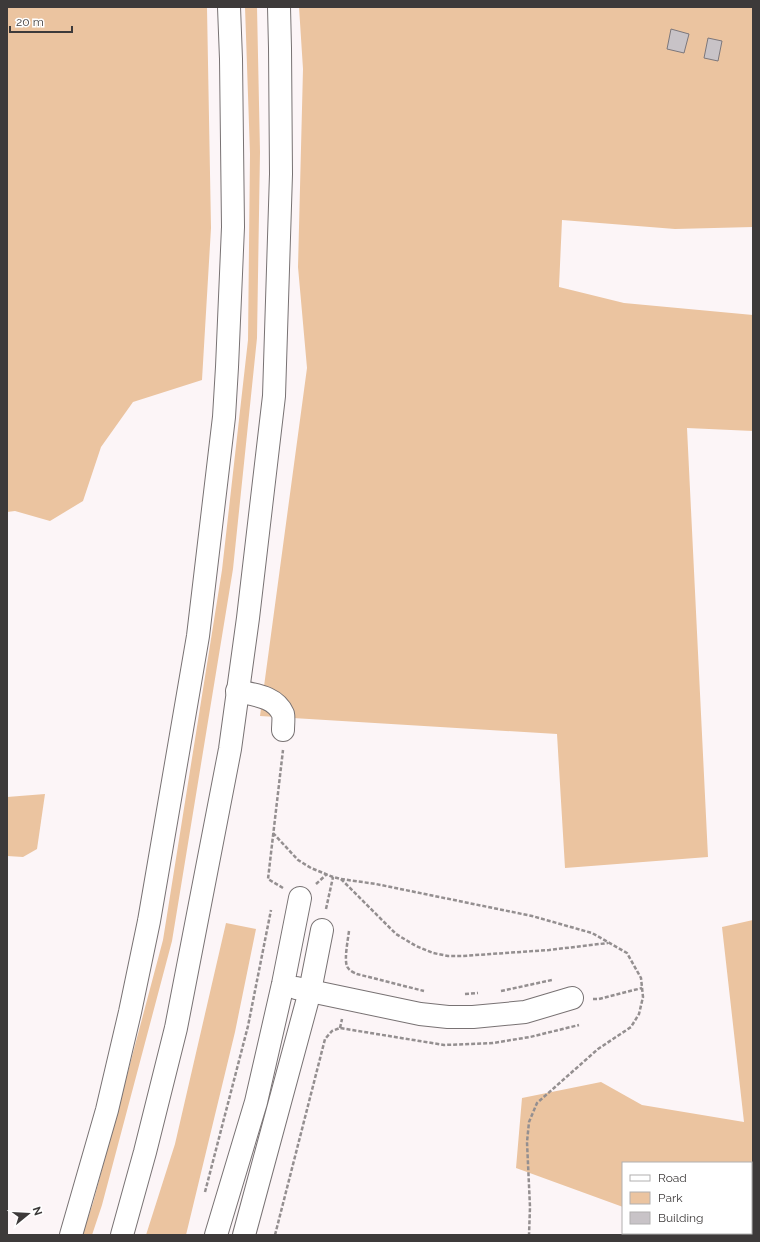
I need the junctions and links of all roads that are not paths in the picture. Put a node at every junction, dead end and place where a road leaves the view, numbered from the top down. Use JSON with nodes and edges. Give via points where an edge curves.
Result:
{"nodes":[{"id":1,"x":279,"y":14,"type":"edge"},
{"id":2,"x":229,"y":16,"type":"edge"},
{"id":3,"x":238,"y":691,"type":"junction"},
{"id":4,"x":283,"y":730,"type":"road end"},
{"id":5,"x":300,"y":898,"type":"road end"},
{"id":6,"x":322,"y":930,"type":"road end"},
{"id":7,"x":284,"y":984,"type":"junction"},
{"id":8,"x":310,"y":991,"type":"junction"},
{"id":9,"x":572,"y":998,"type":"road end"},
{"id":10,"x":71,"y":1235,"type":"edge"},
{"id":11,"x":122,"y":1235,"type":"edge"},
{"id":12,"x":216,"y":1235,"type":"edge"},
{"id":13,"x":244,"y":1235,"type":"edge"}],
"edges":[{"from":1,"to":3,"type":"main road","via":[[281,174],[274,396]]},
{"from":2,"to":10,"type":"main road","via":[[233,226],[227,367],[224,418],[198,636],[151,913],[107,1110]]},
{"from":3,"to":4,"type":"main road","via":[[275,702],[283,715]]},
{"from":3,"to":11,"type":"main road","via":[[230,749],[176,1028]]},
{"from":5,"to":7,"type":"main road"},
{"from":6,"to":8,"type":"main road"},
{"from":7,"to":8,"type":"main road"},
{"from":7,"to":12,"type":"main road","via":[[256,1102]]},
{"from":8,"to":9,"type":"main road","via":[[420,1014],[448,1017],[525,1012]]},
{"from":8,"to":13,"type":"main road"}]}
